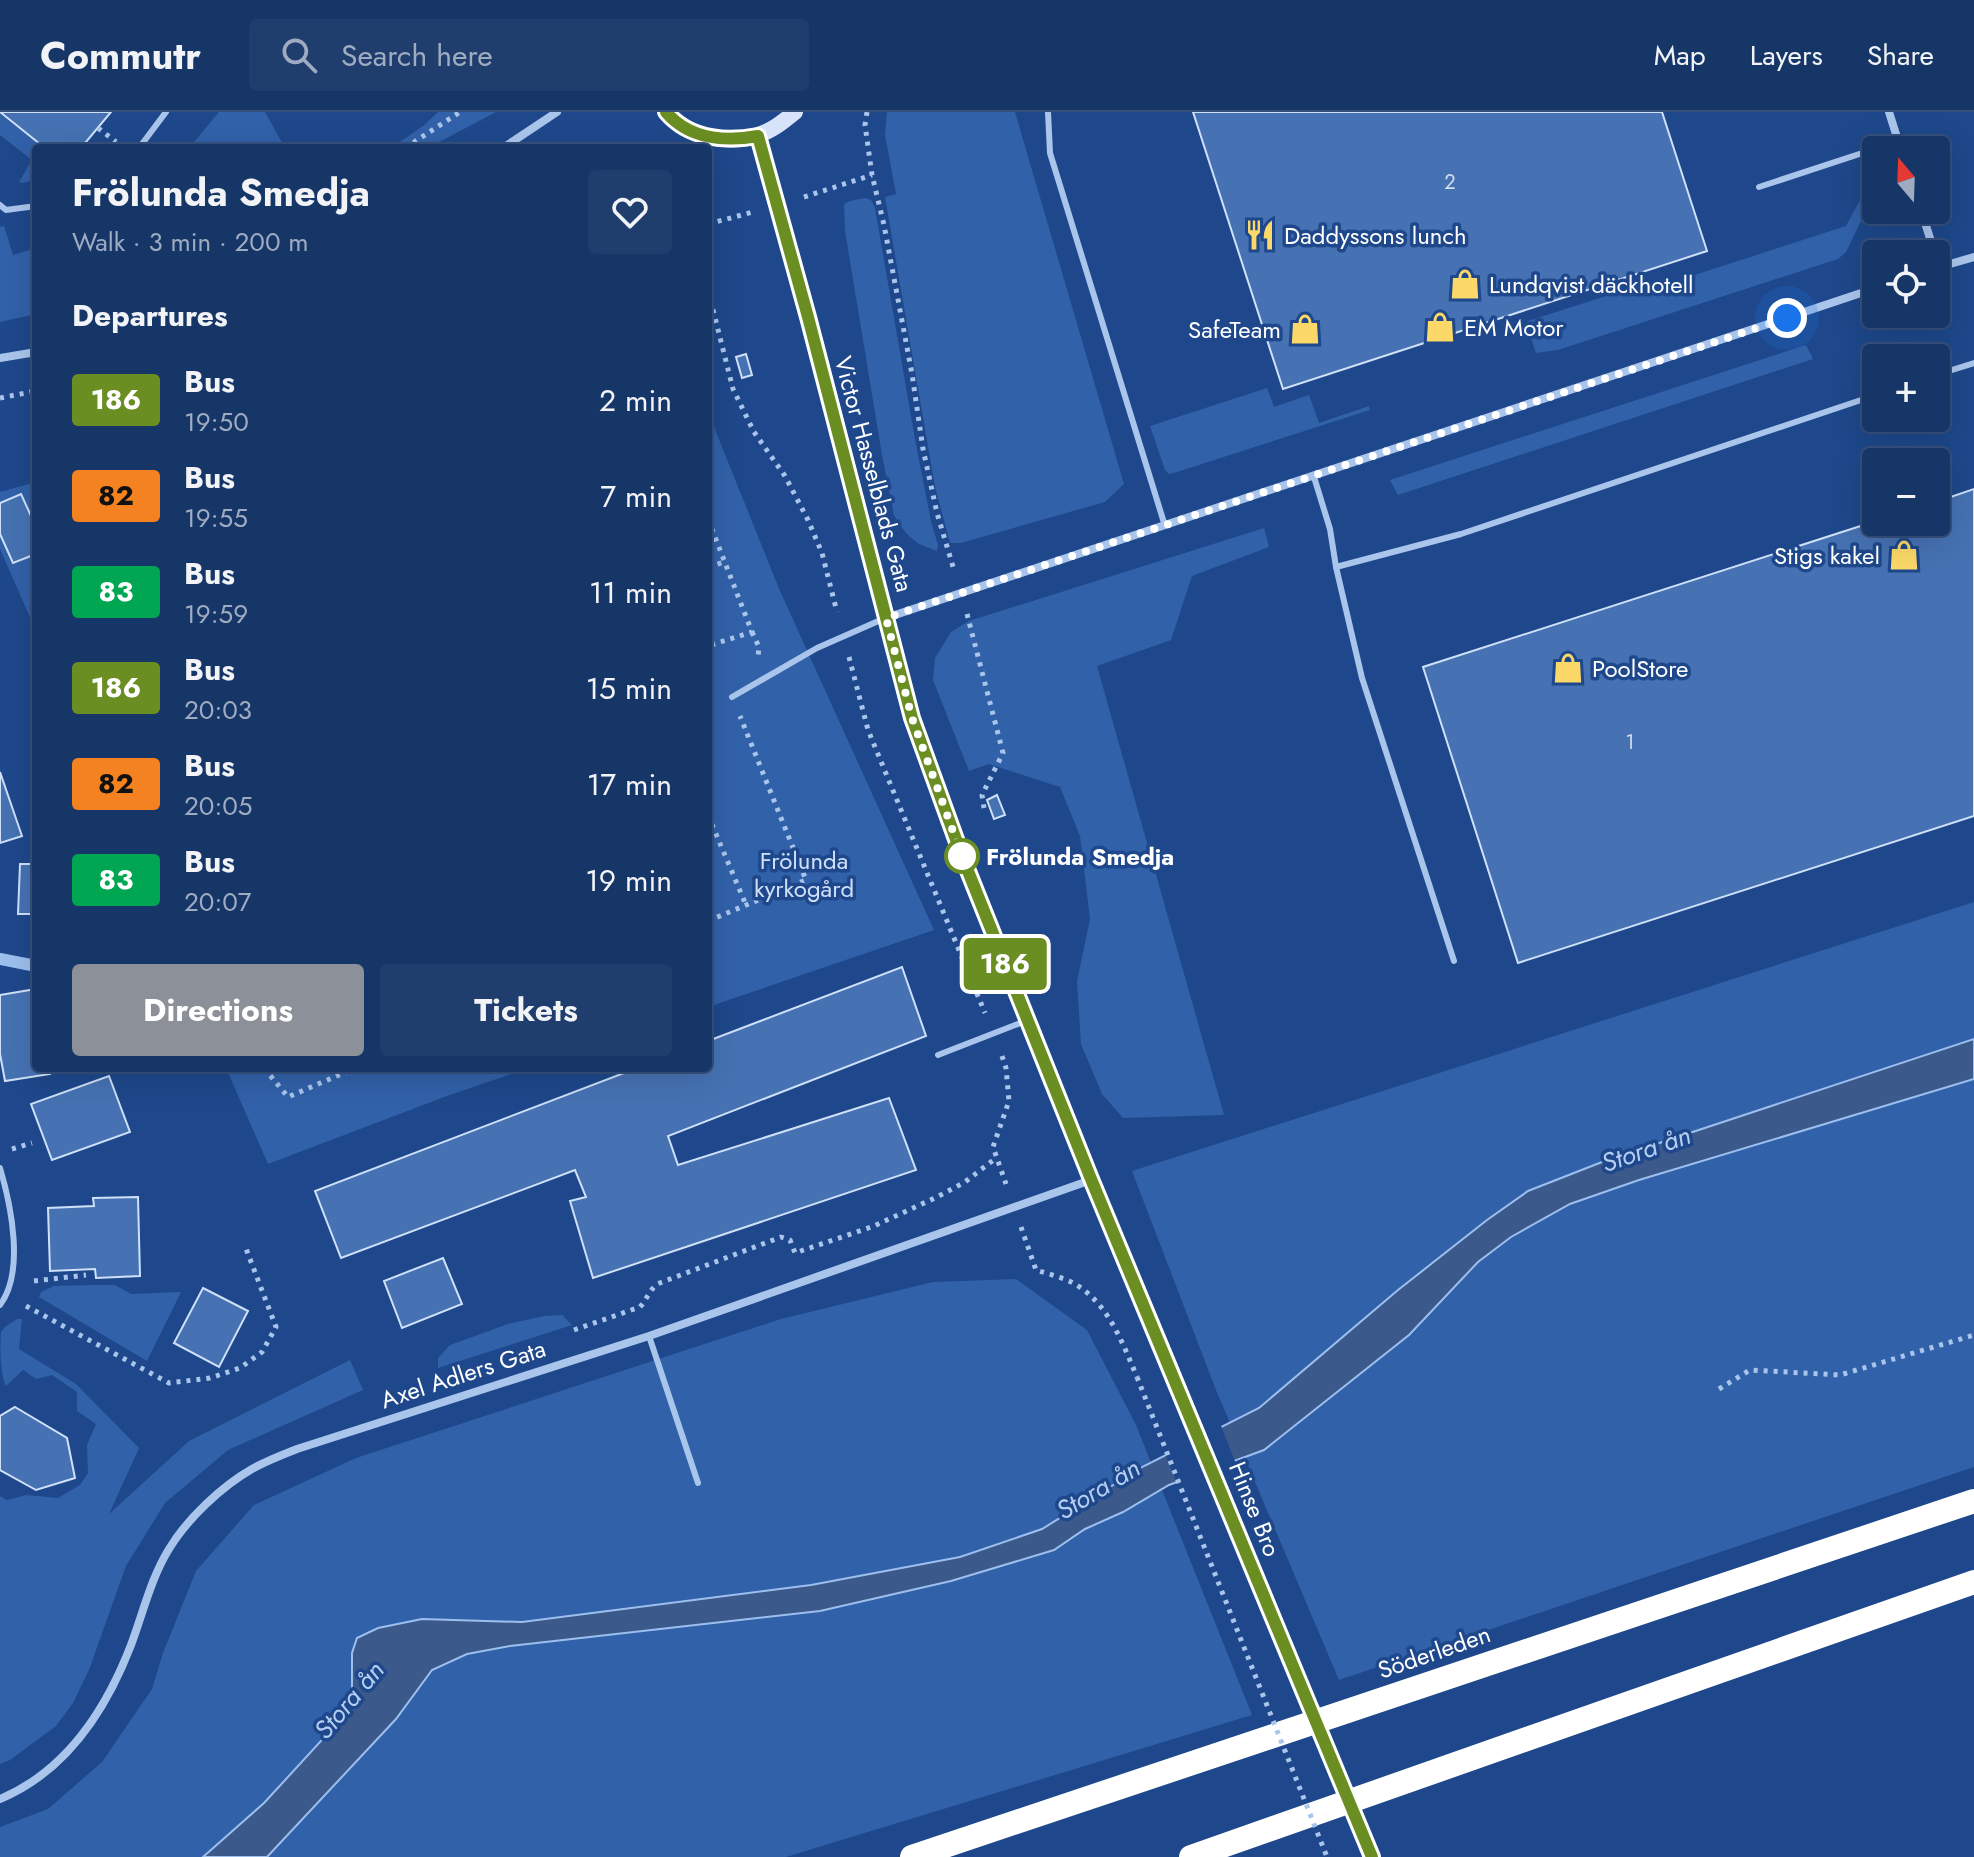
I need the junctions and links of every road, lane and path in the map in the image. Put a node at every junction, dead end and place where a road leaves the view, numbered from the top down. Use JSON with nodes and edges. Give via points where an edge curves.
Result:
{"nodes":[{"id":1,"x":166,"y":112,"type":"edge"},
{"id":2,"x":460,"y":112,"type":"edge"},
{"id":3,"x":557,"y":112,"type":"edge"},
{"id":4,"x":666,"y":112,"type":"edge"},
{"id":5,"x":795,"y":112,"type":"edge"},
{"id":6,"x":867,"y":112,"type":"edge"},
{"id":7,"x":1048,"y":112,"type":"edge"},
{"id":8,"x":1889,"y":112,"type":"edge"},
{"id":9,"x":98,"y":128,"type":"dead end"},
{"id":10,"x":758,"y":136,"type":"junction"},
{"id":11,"x":1897,"y":136,"type":"edge"},
{"id":12,"x":118,"y":144,"type":"edge"},
{"id":13,"x":142,"y":144,"type":"edge"},
{"id":14,"x":411,"y":144,"type":"edge"},
{"id":15,"x":509,"y":144,"type":"edge"},
{"id":16,"x":1862,"y":157,"type":"edge"},
{"id":17,"x":1759,"y":187,"type":"dead end"},
{"id":18,"x":0,"y":205,"type":"edge"},
{"id":19,"x":32,"y":207,"type":"edge"},
{"id":20,"x":1974,"y":257,"type":"edge"},
{"id":21,"x":1950,"y":260,"type":"edge"},
{"id":22,"x":1862,"y":293,"type":"edge"},
{"id":23,"x":712,"y":306,"type":"edge"},
{"id":24,"x":32,"y":353,"type":"edge"},
{"id":25,"x":0,"y":358,"type":"edge"},
{"id":26,"x":1974,"y":363,"type":"edge"},
{"id":27,"x":1950,"y":371,"type":"edge"},
{"id":28,"x":32,"y":392,"type":"edge"},
{"id":29,"x":0,"y":398,"type":"edge"},
{"id":30,"x":1862,"y":400,"type":"edge"},
{"id":31,"x":1314,"y":477,"type":"junction"},
{"id":32,"x":1165,"y":526,"type":"junction"},
{"id":33,"x":712,"y":530,"type":"edge"},
{"id":34,"x":724,"y":562,"type":"junction"},
{"id":35,"x":712,"y":566,"type":"edge"},
{"id":36,"x":1336,"y":567,"type":"junction"},
{"id":37,"x":962,"y":593,"type":"junction"},
{"id":38,"x":886,"y":618,"type":"junction"},
{"id":39,"x":844,"y":637,"type":"junction"},
{"id":40,"x":712,"y":643,"type":"edge"},
{"id":41,"x":732,"y":697,"type":"joint"},
{"id":42,"x":984,"y":808,"type":"dead end"},
{"id":43,"x":712,"y":824,"type":"edge"},
{"id":44,"x":746,"y":905,"type":"junction"},
{"id":45,"x":712,"y":919,"type":"edge"},
{"id":46,"x":1454,"y":961,"type":"dead end"},
{"id":47,"x":1028,"y":1020,"type":"junction"},
{"id":48,"x":994,"y":1034,"type":"junction"},
{"id":49,"x":938,"y":1055,"type":"dead end"},
{"id":50,"x":267,"y":1072,"type":"edge"},
{"id":51,"x":346,"y":1072,"type":"edge"},
{"id":52,"x":0,"y":1168,"type":"edge"},
{"id":53,"x":1091,"y":1179,"type":"junction"},
{"id":54,"x":1014,"y":1207,"type":"junction"},
{"id":55,"x":245,"y":1246,"type":"dead end"},
{"id":56,"x":86,"y":1275,"type":"dead end"},
{"id":57,"x":9,"y":1284,"type":"junction"},
{"id":58,"x":7,"y":1296,"type":"junction"},
{"id":59,"x":0,"y":1305,"type":"edge"},
{"id":60,"x":1974,"y":1335,"type":"edge"},
{"id":61,"x":649,"y":1336,"type":"junction"},
{"id":62,"x":1719,"y":1389,"type":"dead end"},
{"id":63,"x":698,"y":1483,"type":"dead end"},
{"id":64,"x":1974,"y":1501,"type":"edge"},
{"id":65,"x":1974,"y":1582,"type":"edge"},
{"id":66,"x":0,"y":1799,"type":"edge"},
{"id":67,"x":912,"y":1857,"type":"edge"},
{"id":68,"x":1191,"y":1857,"type":"edge"},
{"id":69,"x":1327,"y":1857,"type":"edge"},
{"id":70,"x":1372,"y":1857,"type":"edge"}],
"edges":[{"from":1,"to":13,"type":"lane"},
{"from":2,"to":14,"type":"path"},
{"from":3,"to":15,"type":"street"},
{"from":4,"to":10,"type":"street","via":[[703,135]]},
{"from":5,"to":10,"type":"street"},
{"from":6,"to":37,"type":"path","via":[[872,175],[923,449]]},
{"from":7,"to":32,"type":"lane","via":[[1050,153]]},
{"from":8,"to":11,"type":"street"},
{"from":9,"to":12,"type":"path"},
{"from":10,"to":38,"type":"street","name":"Victor Hasselblads Gata"},
{"from":16,"to":17,"type":"lane"},
{"from":18,"to":19,"type":"lane","via":[[6,210]]},
{"from":20,"to":21,"type":"street"},
{"from":22,"to":31,"type":"street"},
{"from":23,"to":39,"type":"path","via":[[733,389],[808,520]]},
{"from":24,"to":25,"type":"street"},
{"from":26,"to":27,"type":"lane"},
{"from":28,"to":29,"type":"path"},
{"from":30,"to":36,"type":"lane","via":[[1461,534]]},
{"from":31,"to":32,"type":"street"},
{"from":31,"to":36,"type":"lane"},
{"from":32,"to":37,"type":"street"},
{"from":33,"to":34,"type":"path"},
{"from":34,"to":35,"type":"path"},
{"from":34,"to":40,"type":"path","via":[[752,632]]},
{"from":36,"to":46,"type":"lane","via":[[1362,678]]},
{"from":37,"to":38,"type":"street"},
{"from":37,"to":42,"type":"path","via":[[1003,753],[982,795]]},
{"from":38,"to":39,"type":"lane"},
{"from":38,"to":47,"type":"street","name":"Victor Hasselblads Gata","via":[[912,718]]},
{"from":39,"to":41,"type":"lane"},
{"from":39,"to":48,"type":"path","via":[[868,730]]},
{"from":41,"to":44,"type":"path","via":[[806,880]]},
{"from":43,"to":44,"type":"path"},
{"from":44,"to":45,"type":"path"},
{"from":47,"to":48,"type":"lane"},
{"from":47,"to":53,"type":"street","name":"Victor Hasselblads Gata"},
{"from":48,"to":49,"type":"lane"},
{"from":48,"to":54,"type":"path","via":[[1006,1068],[1009,1101],[993,1147]]},
{"from":50,"to":51,"type":"path","via":[[288,1097]]},
{"from":52,"to":57,"type":"lane","via":[[12,1218]]},
{"from":53,"to":54,"type":"street","name":"Axel Adlers Gata"},
{"from":53,"to":70,"type":"street","name":"Hinse Bro","bridge":true},
{"from":54,"to":61,"type":"street","name":"Axel Adlers Gata"},
{"from":54,"to":69,"type":"path","bridge":true,"via":[[1036,1270],[1071,1281],[1092,1295],[1114,1326]]},
{"from":55,"to":58,"type":"path","via":[[276,1327],[262,1352],[240,1368],[210,1378],[169,1383]]},
{"from":56,"to":57,"type":"path"},
{"from":57,"to":58,"type":"lane"},
{"from":58,"to":59,"type":"lane"},
{"from":60,"to":62,"type":"path","via":[[1840,1375],[1750,1370]]},
{"from":61,"to":63,"type":"lane"},
{"from":61,"to":66,"type":"street","name":"Axel Adlers Gata","via":[[252,1468],[223,1489],[169,1548],[119,1673],[92,1723],[41,1776]]},
{"from":64,"to":67,"type":"highway","name":"Söderleden"},
{"from":65,"to":68,"type":"highway"}]}
